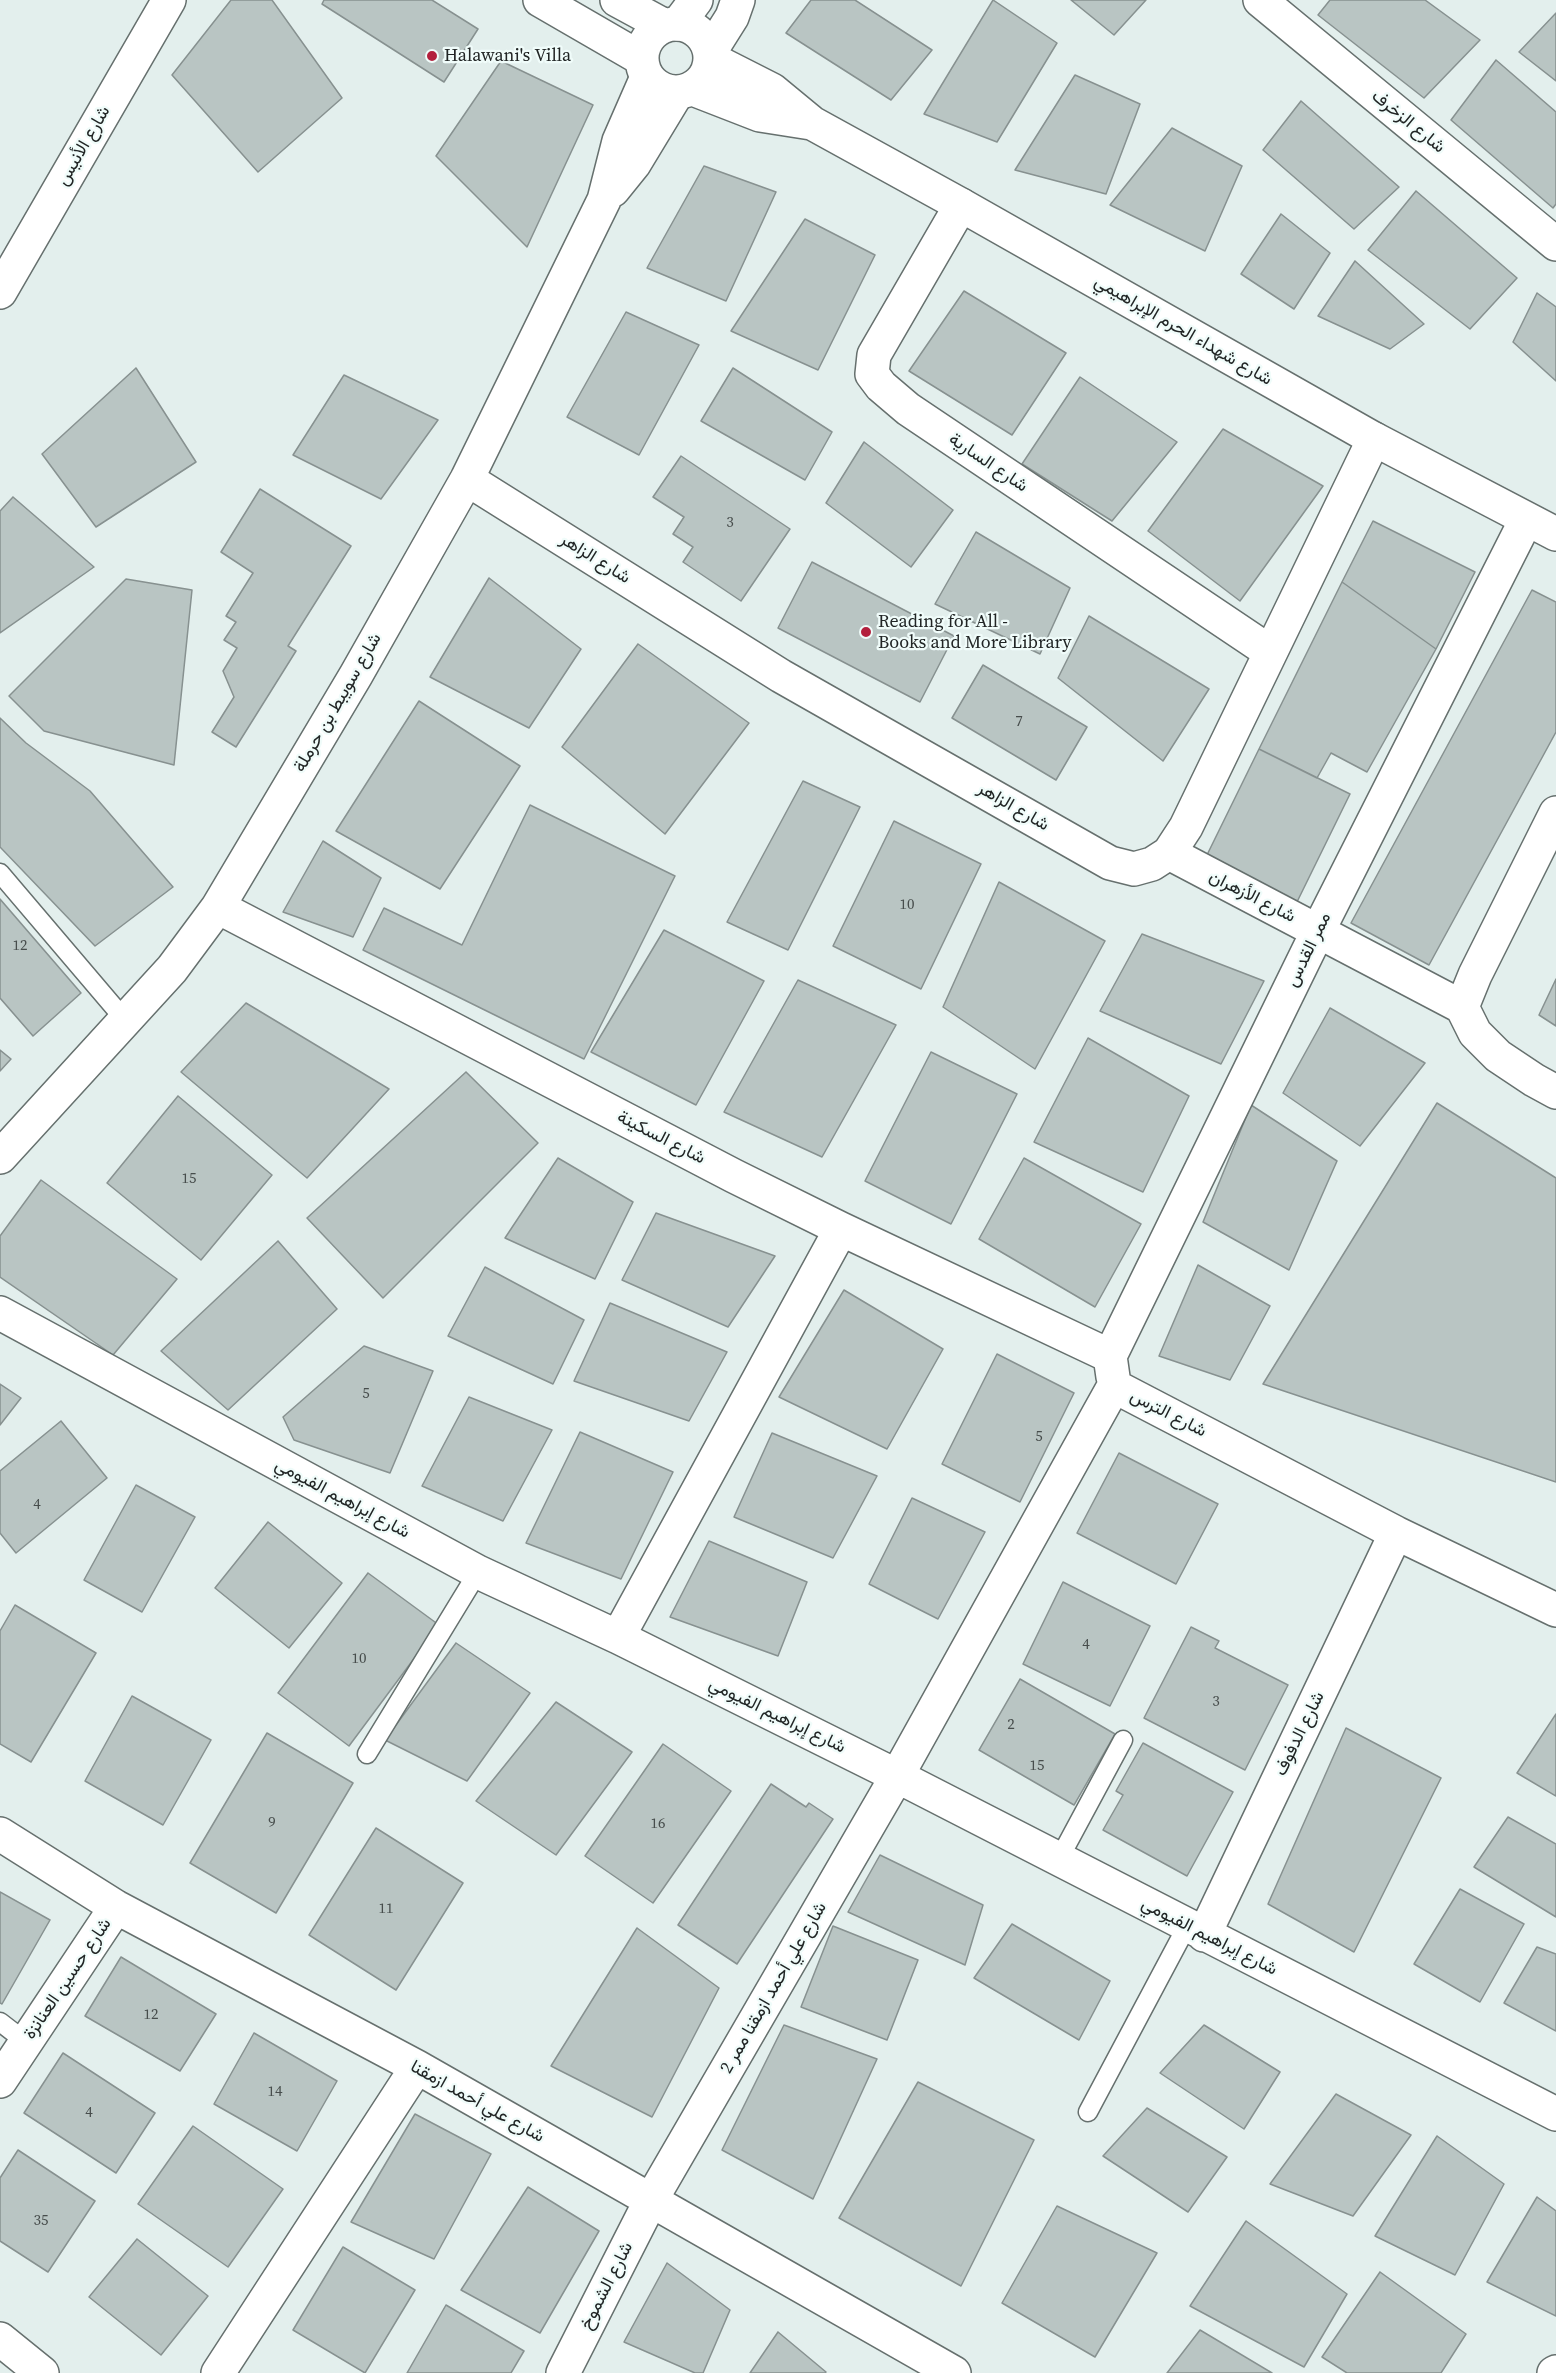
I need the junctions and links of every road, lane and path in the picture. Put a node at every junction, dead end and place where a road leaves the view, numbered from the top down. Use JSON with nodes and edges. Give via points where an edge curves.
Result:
{"nodes":[{"id":1,"x":169,"y":0,"type":"edge"},
{"id":2,"x":540,"y":0,"type":"edge"},
{"id":3,"x":617,"y":0,"type":"edge"},
{"id":4,"x":738,"y":0,"type":"edge"},
{"id":5,"x":1260,"y":0,"type":"edge"},
{"id":6,"x":680,"y":17,"type":"edge"},
{"id":7,"x":711,"y":55,"type":"junction"},
{"id":8,"x":645,"y":68,"type":"junction"},
{"id":9,"x":685,"y":91,"type":"junction"},
{"id":10,"x":812,"y":123,"type":"junction"},
{"id":11,"x":604,"y":200,"type":"junction"},
{"id":12,"x":961,"y":205,"type":"junction"},
{"id":13,"x":1556,"y":244,"type":"edge"},
{"id":14,"x":0,"y":292,"type":"edge"},
{"id":15,"x":1374,"y":439,"type":"junction"},
{"id":16,"x":467,"y":479,"type":"junction"},
{"id":17,"x":1526,"y":520,"type":"junction"},
{"id":18,"x":1556,"y":534,"type":"edge"},
{"id":19,"x":1270,"y":652,"type":"junction"},
{"id":20,"x":1556,"y":813,"type":"edge"},
{"id":21,"x":1169,"y":853,"type":"junction"},
{"id":22,"x":0,"y":873,"type":"edge"},
{"id":23,"x":218,"y":907,"type":"junction"},
{"id":24,"x":1318,"y":931,"type":"junction"},
{"id":25,"x":1462,"y":1007,"type":"junction"},
{"id":26,"x":125,"y":1020,"type":"junction"},
{"id":27,"x":1556,"y":1092,"type":"edge"},
{"id":28,"x":0,"y":1157,"type":"edge"},
{"id":29,"x":841,"y":1229,"type":"junction"},
{"id":30,"x":0,"y":1313,"type":"edge"},
{"id":31,"x":1112,"y":1371,"type":"junction"},
{"id":32,"x":1396,"y":1533,"type":"junction"},
{"id":33,"x":478,"y":1572,"type":"junction"},
{"id":34,"x":1556,"y":1610,"type":"edge"},
{"id":35,"x":618,"y":1637,"type":"junction"},
{"id":36,"x":1122,"y":1740,"type":"dead end"},
{"id":37,"x":367,"y":1754,"type":"dead end"},
{"id":38,"x":897,"y":1776,"type":"junction"},
{"id":39,"x":0,"y":1834,"type":"edge"},
{"id":40,"x":1059,"y":1859,"type":"junction"},
{"id":41,"x":116,"y":1907,"type":"junction"},
{"id":42,"x":1196,"y":1930,"type":"junction"},
{"id":43,"x":0,"y":2022,"type":"edge"},
{"id":44,"x":26,"y":2042,"type":"junction"},
{"id":45,"x":417,"y":2067,"type":"junction"},
{"id":46,"x":0,"y":2081,"type":"edge"},
{"id":47,"x":1088,"y":2112,"type":"dead end"},
{"id":48,"x":1556,"y":2114,"type":"edge"},
{"id":49,"x":651,"y":2200,"type":"junction"},
{"id":50,"x":0,"y":2339,"type":"edge"},
{"id":51,"x":42,"y":2373,"type":"edge"},
{"id":52,"x":218,"y":2373,"type":"edge"},
{"id":53,"x":563,"y":2373,"type":"edge"},
{"id":54,"x":954,"y":2373,"type":"edge"}],
"edges":[{"from":1,"to":14,"type":"street","name":"شارع الأنيس"},
{"from":2,"to":8,"type":"street"},
{"from":3,"to":6,"type":"street"},
{"from":4,"to":7,"type":"street"},
{"from":5,"to":13,"type":"street","name":"شارع الزخرف"},
{"from":6,"to":7,"type":"street","via":[[704,38]]},
{"from":6,"to":8,"type":"street","via":[[653,33],[645,45]]},
{"from":7,"to":9,"type":"street","via":[[706,76]]},
{"from":7,"to":10,"type":"street","name":"شارع شهداء الحرم الإبراهيمي","via":[[772,90]]},
{"from":8,"to":9,"type":"street","via":[[660,89]]},
{"from":8,"to":11,"type":"street","name":"شارع سويبط بن حرملة","via":[[619,141]]},
{"from":9,"to":10,"type":"street","name":"شارع شهداء الحرم الإبراهيمي","via":[[760,115]]},
{"from":9,"to":11,"type":"street","name":"شارع سويبط بن حرملة"},
{"from":10,"to":12,"type":"street","name":"شارع شهداء الحرم الإبراهيمي"},
{"from":11,"to":16,"type":"street","name":"شارع سويبط بن حرملة"},
{"from":12,"to":15,"type":"street","name":"شارع شهداء الحرم الإبراهيمي"},
{"from":12,"to":19,"type":"street","name":"شارع السارية","via":[[874,355],[872,375],[908,409]]},
{"from":15,"to":17,"type":"street","name":"شارع شهداء الحرم الإبراهيمي"},
{"from":15,"to":19,"type":"street","name":"شارع الزاهر"},
{"from":16,"to":21,"type":"street","name":"شارع الزاهر","via":[[781,676],[1110,863],[1134,869]]},
{"from":16,"to":23,"type":"street","name":"شارع سويبط بن حرملة"},
{"from":17,"to":18,"type":"street","name":"شارع شهداء الحرم الإبراهيمي"},
{"from":17,"to":24,"type":"street","name":"ممر القدس"},
{"from":19,"to":21,"type":"street","name":"شارع الزاهر","via":[[1186,827]]},
{"from":20,"to":25,"type":"street","via":[[1474,975]]},
{"from":21,"to":24,"type":"street","name":"شارع الأزهران"},
{"from":22,"to":26,"type":"lane"},
{"from":23,"to":26,"type":"street","name":"شارع سويبط بن حرملة","via":[[172,969]]},
{"from":23,"to":29,"type":"street","name":"شارع السكينة"},
{"from":24,"to":25,"type":"street","name":"شارع الأزهران"},
{"from":24,"to":31,"type":"street","name":"ممر القدس"},
{"from":25,"to":27,"type":"street","via":[[1475,1034],[1498,1056]]},
{"from":26,"to":28,"type":"street","name":"شارع سويبط بن حرملة"},
{"from":29,"to":31,"type":"street","name":"شارع السكينة"},
{"from":29,"to":35,"type":"street"},
{"from":30,"to":33,"type":"street","name":"شارع إبراهيم الفيومي"},
{"from":31,"to":32,"type":"street","name":"شارع الترس"},
{"from":31,"to":38,"type":"street","name":"شارع الترس"},
{"from":32,"to":34,"type":"street","name":"شارع الترس"},
{"from":32,"to":42,"type":"street","name":"شارع الدفوف"},
{"from":33,"to":35,"type":"street","name":"شارع إبراهيم الفيومي"},
{"from":33,"to":37,"type":"lane"},
{"from":35,"to":38,"type":"street","name":"شارع إبراهيم الفيومي"},
{"from":36,"to":40,"type":"lane"},
{"from":38,"to":40,"type":"street","name":"شارع إبراهيم الفيومي"},
{"from":38,"to":49,"type":"street","name":"شارع علي أحمد ازمقنا ممر 2"},
{"from":39,"to":41,"type":"street","name":"شارع علي أحمد ازمقنا"},
{"from":40,"to":42,"type":"street","name":"شارع إبراهيم الفيومي"},
{"from":41,"to":44,"type":"street","name":"شارع حسين العنانزة"},
{"from":41,"to":45,"type":"street","name":"شارع علي أحمد ازمقنا"},
{"from":42,"to":47,"type":"lane"},
{"from":42,"to":48,"type":"street","name":"شارع إبراهيم الفيومي"},
{"from":43,"to":44,"type":"lane"},
{"from":44,"to":46,"type":"street","name":"شارع حسين العنانزة"},
{"from":45,"to":49,"type":"street","name":"شارع علي أحمد ازمقنا"},
{"from":45,"to":52,"type":"street"},
{"from":49,"to":53,"type":"street","name":"شارع الشموخ"},
{"from":49,"to":54,"type":"street","name":"شارع علي أحمد ازمقنا"},
{"from":50,"to":51,"type":"street"}]}
